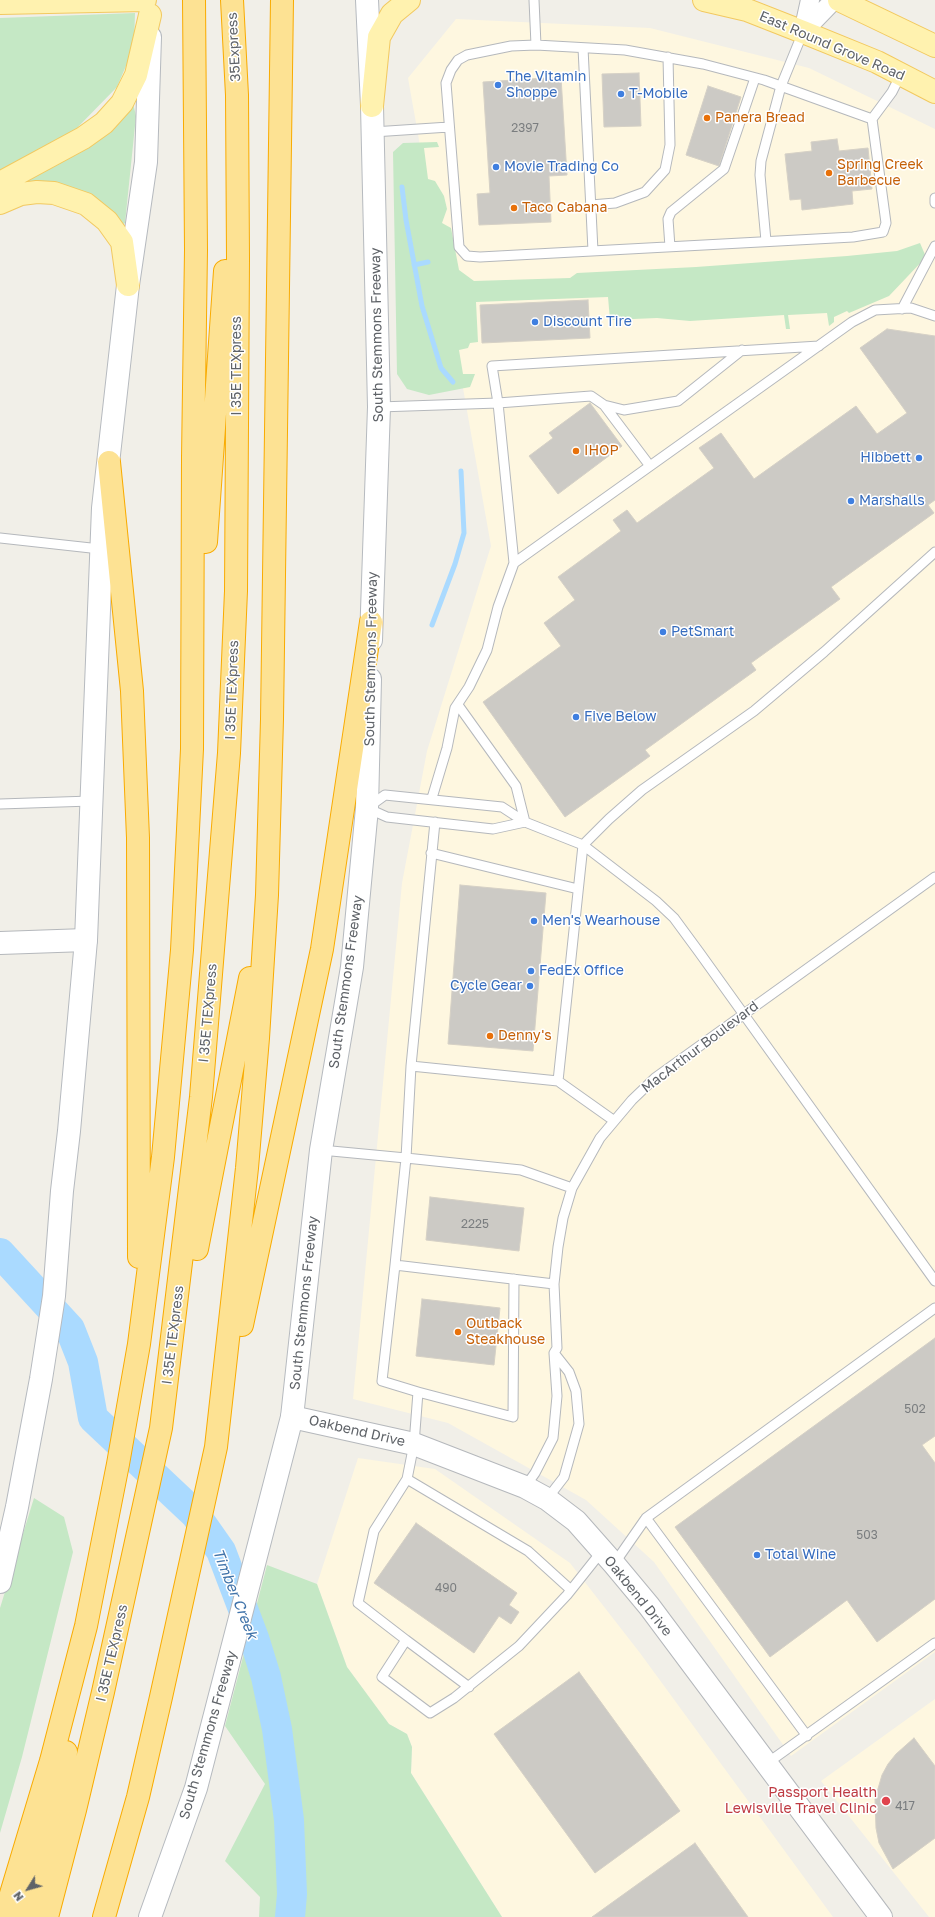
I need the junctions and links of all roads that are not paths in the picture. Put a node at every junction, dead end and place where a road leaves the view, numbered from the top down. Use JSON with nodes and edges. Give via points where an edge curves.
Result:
{"nodes":[{"id":1,"x":194,"y":0,"type":"edge"},
{"id":2,"x":232,"y":0,"type":"edge"},
{"id":3,"x":270,"y":0,"type":"edge"},
{"id":4,"x":282,"y":0,"type":"edge"},
{"id":5,"x":367,"y":0,"type":"edge"},
{"id":6,"x":409,"y":0,"type":"edge"},
{"id":7,"x":534,"y":0,"type":"edge"},
{"id":8,"x":704,"y":0,"type":"edge"},
{"id":9,"x":810,"y":0,"type":"edge"},
{"id":10,"x":834,"y":0,"type":"edge"},
{"id":11,"x":839,"y":0,"type":"edge"},
{"id":12,"x":0,"y":3,"type":"edge"},
{"id":13,"x":148,"y":5,"type":"edge"},
{"id":14,"x":281,"y":28,"type":"junction"},
{"id":15,"x":803,"y":32,"type":"junction"},
{"id":16,"x":536,"y":45,"type":"junction"},
{"id":17,"x":935,"y":46,"type":"edge"},
{"id":18,"x":583,"y":48,"type":"junction"},
{"id":19,"x":668,"y":58,"type":"junction"},
{"id":20,"x":901,"y":74,"type":"junction"},
{"id":21,"x":755,"y":78,"type":"junction"},
{"id":22,"x":781,"y":86,"type":"junction"},
{"id":23,"x":935,"y":92,"type":"edge"},
{"id":24,"x":237,"y":95,"type":"junction"},
{"id":25,"x":372,"y":106,"type":"junction"},
{"id":26,"x":872,"y":119,"type":"junction"},
{"id":27,"x":449,"y":127,"type":"junction"},
{"id":28,"x":372,"y":132,"type":"junction"},
{"id":29,"x":0,"y":183,"type":"edge"},
{"id":30,"x":935,"y":198,"type":"edge"},
{"id":31,"x":0,"y":203,"type":"edge"},
{"id":32,"x":935,"y":203,"type":"edge"},
{"id":33,"x":591,"y":205,"type":"junction"},
{"id":34,"x":766,"y":242,"type":"junction"},
{"id":35,"x":935,"y":246,"type":"edge"},
{"id":36,"x":670,"y":247,"type":"junction"},
{"id":37,"x":593,"y":251,"type":"junction"},
{"id":38,"x":128,"y":285,"type":"junction"},
{"id":39,"x":902,"y":309,"type":"junction"},
{"id":40,"x":935,"y":316,"type":"edge"},
{"id":41,"x":819,"y":346,"type":"junction"},
{"id":42,"x":742,"y":350,"type":"junction"},
{"id":43,"x":498,"y":403,"type":"junction"},
{"id":44,"x":604,"y":405,"type":"junction"},
{"id":45,"x":379,"y":407,"type":"junction"},
{"id":46,"x":109,"y":462,"type":"junction"},
{"id":47,"x":650,"y":466,"type":"junction"},
{"id":48,"x":0,"y":538,"type":"edge"},
{"id":49,"x":100,"y":549,"type":"junction"},
{"id":50,"x":935,"y":552,"type":"edge"},
{"id":51,"x":514,"y":563,"type":"junction"},
{"id":52,"x":371,"y":622,"type":"junction"},
{"id":53,"x":458,"y":705,"type":"junction"},
{"id":54,"x":192,"y":749,"type":"junction"},
{"id":55,"x":432,"y":798,"type":"junction"},
{"id":56,"x":92,"y":801,"type":"junction"},
{"id":57,"x":0,"y":804,"type":"edge"},
{"id":58,"x":367,"y":808,"type":"junction"},
{"id":59,"x":434,"y":822,"type":"junction"},
{"id":60,"x":525,"y":822,"type":"junction"},
{"id":61,"x":583,"y":845,"type":"junction"},
{"id":62,"x":431,"y":853,"type":"junction"},
{"id":63,"x":935,"y":877,"type":"edge"},
{"id":64,"x":578,"y":889,"type":"junction"},
{"id":65,"x":267,"y":895,"type":"junction"},
{"id":66,"x":86,"y":940,"type":"junction"},
{"id":67,"x":0,"y":943,"type":"edge"},
{"id":68,"x":743,"y":1013,"type":"junction"},
{"id":69,"x":411,"y":1066,"type":"junction"},
{"id":70,"x":558,"y":1081,"type":"junction"},
{"id":71,"x":613,"y":1120,"type":"junction"},
{"id":72,"x":321,"y":1150,"type":"junction"},
{"id":73,"x":406,"y":1158,"type":"junction"},
{"id":74,"x":572,"y":1188,"type":"junction"},
{"id":75,"x":395,"y":1265,"type":"junction"},
{"id":76,"x":514,"y":1279,"type":"junction"},
{"id":77,"x":935,"y":1281,"type":"edge"},
{"id":78,"x":554,"y":1284,"type":"junction"},
{"id":79,"x":935,"y":1308,"type":"edge"},
{"id":80,"x":139,"y":1344,"type":"junction"},
{"id":81,"x":554,"y":1353,"type":"junction"},
{"id":82,"x":418,"y":1392,"type":"junction"},
{"id":83,"x":292,"y":1417,"type":"junction"},
{"id":84,"x":161,"y":1428,"type":"junction"},
{"id":85,"x":414,"y":1444,"type":"junction"},
{"id":86,"x":216,"y":1447,"type":"junction"},
{"id":87,"x":407,"y":1479,"type":"junction"},
{"id":88,"x":525,"y":1488,"type":"junction"},
{"id":89,"x":547,"y":1499,"type":"junction"},
{"id":90,"x":646,"y":1518,"type":"junction"},
{"id":91,"x":608,"y":1557,"type":"junction"},
{"id":92,"x":0,"y":1582,"type":"edge"},
{"id":93,"x":571,"y":1590,"type":"junction"},
{"id":94,"x":86,"y":1626,"type":"junction"},
{"id":95,"x":406,"y":1640,"type":"junction"},
{"id":96,"x":935,"y":1643,"type":"edge"},
{"id":97,"x":469,"y":1686,"type":"junction"},
{"id":98,"x":807,"y":1736,"type":"junction"},
{"id":99,"x":766,"y":1764,"type":"junction"},
{"id":100,"x":4,"y":1917,"type":"edge"},
{"id":101,"x":26,"y":1917,"type":"edge"},
{"id":102,"x":47,"y":1917,"type":"edge"},
{"id":103,"x":104,"y":1917,"type":"edge"},
{"id":104,"x":150,"y":1917,"type":"edge"},
{"id":105,"x":881,"y":1917,"type":"edge"}],
"edges":[{"from":1,"to":54,"type":"highway","via":[[196,250]]},
{"from":2,"to":24,"type":"highway","name":"35Express"},
{"from":3,"to":14,"type":"highway"},
{"from":4,"to":14,"type":"highway"},
{"from":5,"to":25,"type":"main road","name":"South Stemmons Freeway"},
{"from":6,"to":25,"type":"main road","via":[[392,14],[379,37]]},
{"from":7,"to":16,"type":"lane"},
{"from":8,"to":15,"type":"main road","name":"East Round Grove Road","via":[[747,10]]},
{"from":9,"to":15,"type":"street"},
{"from":10,"to":15,"type":"street"},
{"from":11,"to":17,"type":"main road"},
{"from":12,"to":13,"type":"main road"},
{"from":13,"to":29,"type":"main road","via":[[136,75],[118,108],[104,123],[83,138]]},
{"from":13,"to":38,"type":"main road","via":[[146,162]]},
{"from":14,"to":65,"type":"highway","via":[[272,719]]},
{"from":15,"to":20,"type":"main road","name":"East Round Grove Road"},
{"from":15,"to":22,"type":"lane"},
{"from":16,"to":18,"type":"lane"},
{"from":16,"to":27,"type":"lane","via":[[511,46],[478,52],[458,60],[446,83]]},
{"from":18,"to":19,"type":"lane","via":[[625,50]]},
{"from":18,"to":33,"type":"lane"},
{"from":19,"to":21,"type":"lane"},
{"from":19,"to":33,"type":"lane","via":[[670,145],[665,170],[645,192],[615,203]]},
{"from":20,"to":23,"type":"main road","name":"East Round Grove Road"},
{"from":20,"to":26,"type":"lane","via":[[892,92]]},
{"from":21,"to":22,"type":"lane"},
{"from":21,"to":36,"type":"lane","via":[[724,169],[671,212],[668,219]]},
{"from":22,"to":26,"type":"lane"},
{"from":22,"to":34,"type":"lane","via":[[761,161]]},
{"from":24,"to":54,"type":"highway"},
{"from":24,"to":84,"type":"highway","name":"I 35E TEXpress","via":[[236,591],[229,753],[201,1097]]},
{"from":25,"to":28,"type":"main road","name":"South Stemmons Freeway"},
{"from":26,"to":34,"type":"lane","via":[[886,223],[883,232],[853,237]]},
{"from":27,"to":28,"type":"lane"},
{"from":27,"to":37,"type":"lane","via":[[457,241],[467,256]]},
{"from":28,"to":45,"type":"main road","name":"South Stemmons Freeway"},
{"from":30,"to":32,"type":"lane"},
{"from":31,"to":38,"type":"main road","via":[[21,194],[37,192],[54,193],[86,204],[107,220],[122,242]]},
{"from":33,"to":37,"type":"lane"},
{"from":34,"to":36,"type":"lane"},
{"from":35,"to":39,"type":"lane"},
{"from":36,"to":37,"type":"lane"},
{"from":38,"to":46,"type":"main road"},
{"from":39,"to":40,"type":"lane","via":[[911,308]]},
{"from":39,"to":41,"type":"lane","via":[[874,310],[852,322]]},
{"from":41,"to":42,"type":"lane"},
{"from":41,"to":47,"type":"lane"},
{"from":42,"to":43,"type":"lane","via":[[492,366]]},
{"from":42,"to":44,"type":"lane","via":[[678,401],[624,410]]},
{"from":43,"to":44,"type":"lane","via":[[591,396]]},
{"from":43,"to":45,"type":"lane"},
{"from":43,"to":51,"type":"lane"},
{"from":44,"to":47,"type":"lane"},
{"from":45,"to":52,"type":"main road","name":"South Stemmons Freeway"},
{"from":46,"to":49,"type":"main road"},
{"from":46,"to":80,"type":"highway","via":[[132,691],[138,838]]},
{"from":47,"to":51,"type":"lane"},
{"from":48,"to":49,"type":"lane"},
{"from":49,"to":56,"type":"main road"},
{"from":50,"to":61,"type":"lane","via":[[754,711],[642,790]]},
{"from":51,"to":53,"type":"lane","via":[[498,607],[487,650]]},
{"from":52,"to":58,"type":"main road","name":"South Stemmons Freeway"},
{"from":52,"to":86,"type":"highway","via":[[322,949]]},
{"from":53,"to":55,"type":"lane","via":[[455,708],[447,748]]},
{"from":53,"to":60,"type":"lane","via":[[516,786]]},
{"from":54,"to":80,"type":"highway","via":[[182,950],[173,1061]]},
{"from":55,"to":58,"type":"lane","via":[[385,795]]},
{"from":55,"to":60,"type":"lane","via":[[502,807]]},
{"from":56,"to":57,"type":"lane"},
{"from":56,"to":66,"type":"main road"},
{"from":58,"to":59,"type":"lane","via":[[387,817]]},
{"from":58,"to":72,"type":"main road","name":"South Stemmons Freeway","via":[[352,967]]},
{"from":59,"to":60,"type":"lane","via":[[492,829]]},
{"from":59,"to":62,"type":"lane"},
{"from":60,"to":61,"type":"lane"},
{"from":61,"to":64,"type":"lane"},
{"from":61,"to":68,"type":"lane","via":[[674,918]]},
{"from":62,"to":64,"type":"lane"},
{"from":62,"to":69,"type":"lane"},
{"from":63,"to":68,"type":"lane","name":"MacArthur Boulevard"},
{"from":64,"to":70,"type":"lane"},
{"from":65,"to":84,"type":"highway"},
{"from":65,"to":86,"type":"highway","via":[[247,1168]]},
{"from":66,"to":67,"type":"main road"},
{"from":66,"to":92,"type":"main road","via":[[54,1296],[17,1507]]},
{"from":68,"to":71,"type":"lane","name":"MacArthur Boulevard","via":[[655,1078]]},
{"from":68,"to":77,"type":"lane"},
{"from":69,"to":70,"type":"lane"},
{"from":69,"to":73,"type":"lane"},
{"from":70,"to":71,"type":"lane"},
{"from":71,"to":74,"type":"lane","name":"MacArthur Boulevard","via":[[586,1160]]},
{"from":72,"to":73,"type":"lane"},
{"from":72,"to":83,"type":"main road","name":"South Stemmons Freeway"},
{"from":73,"to":74,"type":"lane","via":[[521,1170]]},
{"from":73,"to":75,"type":"lane"},
{"from":74,"to":78,"type":"lane","name":"MacArthur Boulevard","via":[[563,1218]]},
{"from":75,"to":76,"type":"lane"},
{"from":75,"to":82,"type":"lane","via":[[382,1381]]},
{"from":76,"to":78,"type":"lane"},
{"from":76,"to":82,"type":"lane","via":[[513,1417]]},
{"from":78,"to":81,"type":"lane","name":"MacArthur Boulevard","via":[[557,1348]]},
{"from":79,"to":90,"type":"lane"},
{"from":80,"to":94,"type":"highway"},
{"from":81,"to":88,"type":"lane","name":"MacArthur Boulevard","via":[[557,1396],[553,1438]]},
{"from":81,"to":89,"type":"lane","via":[[570,1372],[576,1391],[579,1424],[564,1477]]},
{"from":82,"to":85,"type":"lane"},
{"from":83,"to":85,"type":"main road","name":"Oakbend Drive"},
{"from":83,"to":104,"type":"main road","name":"South Stemmons Freeway","via":[[196,1788]]},
{"from":84,"to":102,"type":"highway","name":"I 35E TEXpress","via":[[103,1692]]},
{"from":85,"to":87,"type":"lane"},
{"from":85,"to":88,"type":"main road","name":"Oakbend Drive"},
{"from":86,"to":103,"type":"highway","via":[[162,1697],[138,1797]]},
{"from":87,"to":93,"type":"lane","via":[[528,1551]]},
{"from":87,"to":95,"type":"lane","via":[[374,1531],[358,1603]]},
{"from":88,"to":89,"type":"main road","name":"Oakbend Drive"},
{"from":89,"to":91,"type":"main road","name":"Oakbend Drive","via":[[576,1521]]},
{"from":90,"to":91,"type":"lane"},
{"from":90,"to":98,"type":"lane"},
{"from":91,"to":93,"type":"lane"},
{"from":91,"to":99,"type":"main road","name":"Oakbend Drive","via":[[649,1606]]},
{"from":93,"to":97,"type":"lane","via":[[519,1646]]},
{"from":94,"to":100,"type":"highway","via":[[51,1761]]},
{"from":94,"to":101,"type":"highway","via":[[57,1810]]},
{"from":95,"to":97,"type":"lane"},
{"from":95,"to":97,"type":"lane","via":[[382,1677],[430,1713]]},
{"from":96,"to":98,"type":"lane"},
{"from":98,"to":99,"type":"lane"},
{"from":99,"to":105,"type":"main road","name":"Oakbend Drive"}]}
